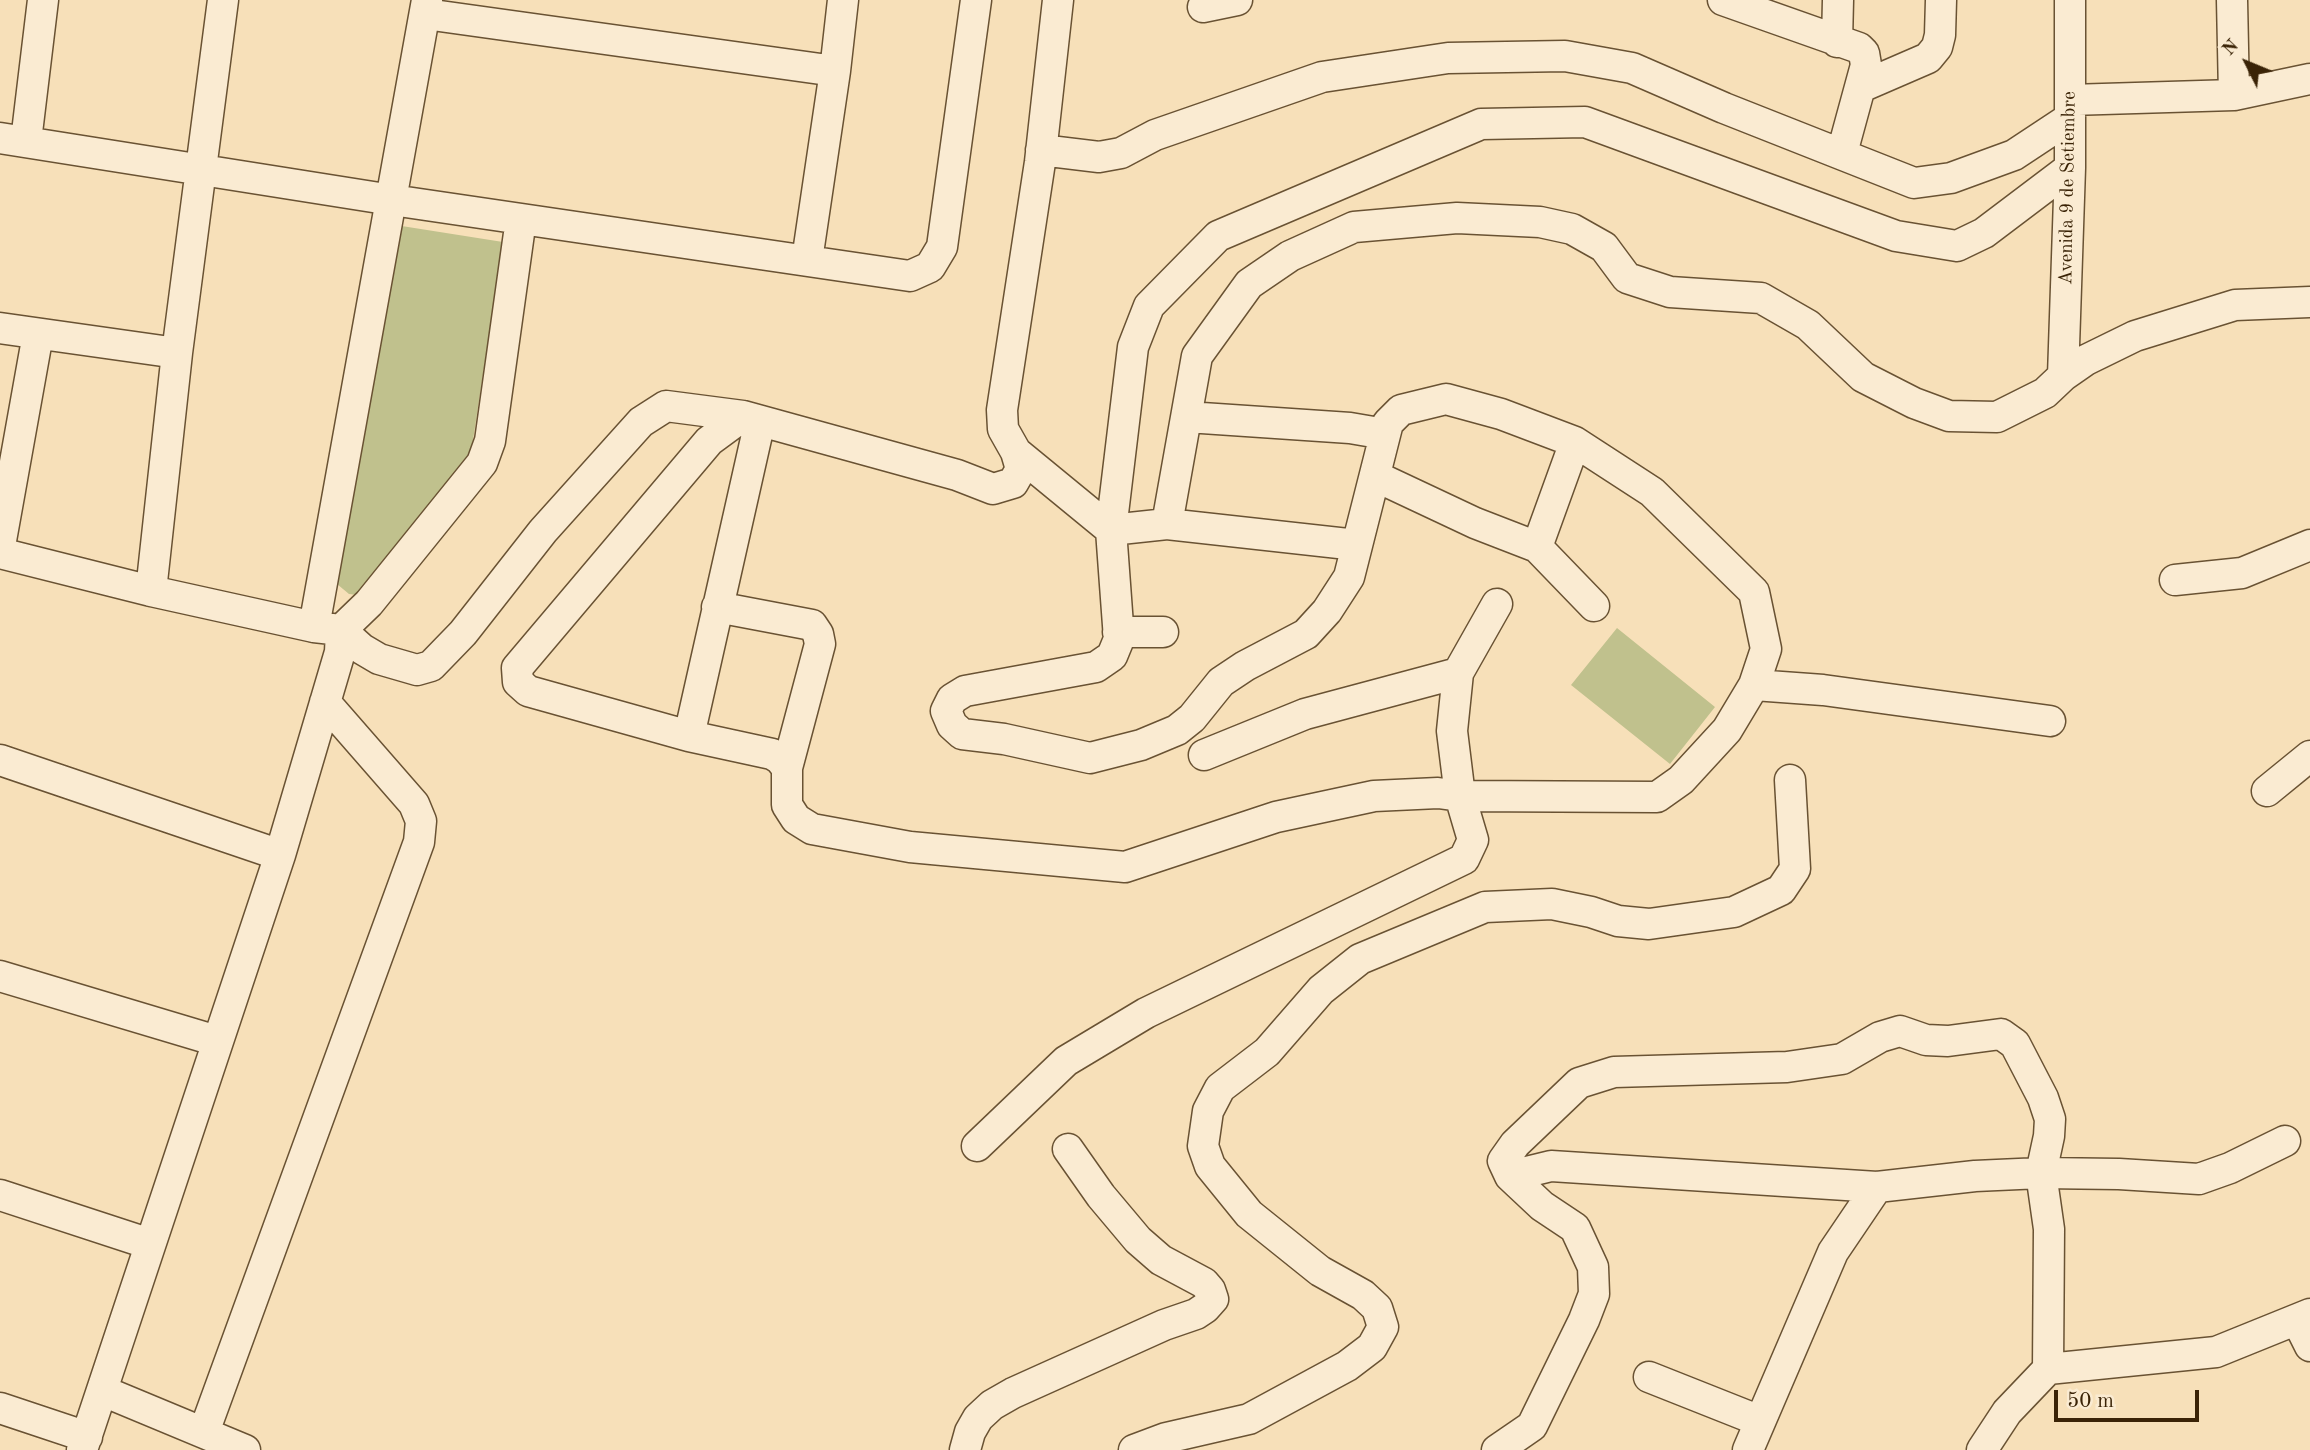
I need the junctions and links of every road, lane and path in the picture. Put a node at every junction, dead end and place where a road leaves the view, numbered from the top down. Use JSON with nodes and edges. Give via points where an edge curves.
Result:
{"nodes":[{"id":1,"x":43,"y":0,"type":"edge"},
{"id":2,"x":223,"y":0,"type":"edge"},
{"id":3,"x":843,"y":0,"type":"edge"},
{"id":4,"x":976,"y":0,"type":"edge"},
{"id":5,"x":1058,"y":0,"type":"edge"},
{"id":6,"x":1237,"y":0,"type":"edge"},
{"id":7,"x":1838,"y":0,"type":"edge"},
{"id":8,"x":1941,"y":0,"type":"edge"},
{"id":9,"x":2070,"y":0,"type":"edge"},
{"id":10,"x":2232,"y":0,"type":"edge"},
{"id":11,"x":1728,"y":1,"type":"edge"},
{"id":12,"x":426,"y":7,"type":"edge"},
{"id":13,"x":1202,"y":10,"type":"edge"},
{"id":14,"x":1837,"y":42,"type":"junction"},
{"id":15,"x":835,"y":71,"type":"junction"},
{"id":16,"x":2310,"y":79,"type":"edge"},
{"id":17,"x":1861,"y":87,"type":"junction"},
{"id":18,"x":2234,"y":94,"type":"junction"},
{"id":19,"x":2070,"y":109,"type":"junction"},
{"id":20,"x":13,"y":139,"type":"edge"},
{"id":21,"x":1041,"y":150,"type":"junction"},
{"id":22,"x":1842,"y":153,"type":"junction"},
{"id":23,"x":2070,"y":168,"type":"junction"},
{"id":24,"x":200,"y":170,"type":"junction"},
{"id":25,"x":391,"y":200,"type":"junction"},
{"id":26,"x":521,"y":219,"type":"junction"},
{"id":27,"x":807,"y":260,"type":"junction"},
{"id":28,"x":2310,"y":302,"type":"edge"},
{"id":29,"x":0,"y":328,"type":"edge"},
{"id":30,"x":38,"y":334,"type":"junction"},
{"id":31,"x":177,"y":353,"type":"junction"},
{"id":32,"x":2063,"y":376,"type":"junction"},
{"id":33,"x":1187,"y":417,"type":"junction"},
{"id":34,"x":752,"y":419,"type":"junction"},
{"id":35,"x":1385,"y":434,"type":"junction"},
{"id":36,"x":1575,"y":442,"type":"junction"},
{"id":37,"x":1016,"y":452,"type":"junction"},
{"id":38,"x":1375,"y":476,"type":"junction"},
{"id":39,"x":6,"y":483,"type":"edge"},
{"id":40,"x":1167,"y":524,"type":"junction"},
{"id":41,"x":1111,"y":530,"type":"junction"},
{"id":42,"x":1357,"y":545,"type":"junction"},
{"id":43,"x":2310,"y":545,"type":"edge"},
{"id":44,"x":0,"y":546,"type":"edge"},
{"id":45,"x":1537,"y":547,"type":"junction"},
{"id":46,"x":0,"y":553,"type":"edge"},
{"id":47,"x":2175,"y":580,"type":"dead end"},
{"id":48,"x":151,"y":591,"type":"junction"},
{"id":49,"x":1497,"y":604,"type":"dead end"},
{"id":50,"x":1594,"y":606,"type":"dead end"},
{"id":51,"x":717,"y":607,"type":"junction"},
{"id":52,"x":328,"y":629,"type":"junction"},
{"id":53,"x":1118,"y":632,"type":"junction"},
{"id":54,"x":1163,"y":632,"type":"dead end"},
{"id":55,"x":1458,"y":673,"type":"junction"},
{"id":56,"x":1754,"y":685,"type":"junction"},
{"id":57,"x":325,"y":702,"type":"junction"},
{"id":58,"x":2050,"y":721,"type":"dead end"},
{"id":59,"x":689,"y":736,"type":"junction"},
{"id":60,"x":1204,"y":755,"type":"dead end"},
{"id":61,"x":2310,"y":756,"type":"edge"},
{"id":62,"x":0,"y":760,"type":"edge"},
{"id":63,"x":787,"y":768,"type":"junction"},
{"id":64,"x":1790,"y":780,"type":"dead end"},
{"id":65,"x":2267,"y":791,"type":"dead end"},
{"id":66,"x":1461,"y":796,"type":"junction"},
{"id":67,"x":280,"y":855,"type":"junction"},
{"id":68,"x":0,"y":976,"type":"edge"},
{"id":69,"x":216,"y":1041,"type":"junction"},
{"id":70,"x":2285,"y":1141,"type":"dead end"},
{"id":71,"x":977,"y":1146,"type":"dead end"},
{"id":72,"x":1068,"y":1149,"type":"dead end"},
{"id":73,"x":2041,"y":1173,"type":"junction"},
{"id":74,"x":1510,"y":1176,"type":"junction"},
{"id":75,"x":1877,"y":1187,"type":"junction"},
{"id":76,"x":0,"y":1195,"type":"edge"},
{"id":77,"x":149,"y":1244,"type":"junction"},
{"id":78,"x":2306,"y":1326,"type":"edge"},
{"id":79,"x":2048,"y":1369,"type":"junction"},
{"id":80,"x":1649,"y":1377,"type":"dead end"},
{"id":81,"x":103,"y":1391,"type":"junction"},
{"id":82,"x":0,"y":1408,"type":"edge"},
{"id":83,"x":1760,"y":1422,"type":"junction"},
{"id":84,"x":204,"y":1432,"type":"junction"},
{"id":85,"x":85,"y":1443,"type":"edge"},
{"id":86,"x":245,"y":1450,"type":"edge"},
{"id":87,"x":965,"y":1450,"type":"edge"},
{"id":88,"x":1134,"y":1450,"type":"edge"},
{"id":89,"x":1497,"y":1450,"type":"edge"},
{"id":90,"x":1748,"y":1450,"type":"edge"},
{"id":91,"x":1982,"y":1450,"type":"edge"}],
"edges":[{"from":1,"to":20,"type":"street"},
{"from":2,"to":24,"type":"street"},
{"from":3,"to":15,"type":"street"},
{"from":4,"to":27,"type":"street","via":[[942,247],[930,267],[910,276]]},
{"from":5,"to":21,"type":"street"},
{"from":6,"to":13,"type":"street"},
{"from":7,"to":14,"type":"street"},
{"from":8,"to":17,"type":"street","via":[[1940,35],[1928,58]]},
{"from":9,"to":19,"type":"street","name":"Avenida 9 de Setiembre"},
{"from":10,"to":18,"type":"street"},
{"from":11,"to":14,"type":"street"},
{"from":12,"to":15,"type":"street"},
{"from":12,"to":25,"type":"street"},
{"from":14,"to":17,"type":"street","via":[[1864,53]]},
{"from":15,"to":27,"type":"street"},
{"from":16,"to":18,"type":"street"},
{"from":17,"to":22,"type":"street"},
{"from":18,"to":19,"type":"street"},
{"from":19,"to":22,"type":"street","via":[[2014,155],[1951,178],[1914,183]]},
{"from":19,"to":23,"type":"street","name":"Avenida 9 de Setiembre"},
{"from":20,"to":24,"type":"street"},
{"from":21,"to":22,"type":"street","via":[[1099,157],[1121,153],[1155,135],[1322,77],[1448,58],[1565,56],[1632,68]]},
{"from":21,"to":37,"type":"street","via":[[1002,410],[1003,429]]},
{"from":23,"to":32,"type":"street","name":"Avenida 9 de Setiembre"},
{"from":23,"to":41,"type":"street","via":[[1984,233],[1957,246],[1896,236],[1585,122],[1481,124],[1218,236],[1149,306],[1133,347]]},
{"from":24,"to":25,"type":"street"},
{"from":24,"to":31,"type":"street"},
{"from":25,"to":26,"type":"street"},
{"from":25,"to":52,"type":"street"},
{"from":26,"to":27,"type":"street"},
{"from":26,"to":52,"type":"street","via":[[490,440],[482,463],[369,603]]},
{"from":28,"to":32,"type":"street","via":[[2235,304],[2135,336]]},
{"from":29,"to":30,"type":"street"},
{"from":30,"to":31,"type":"street"},
{"from":30,"to":39,"type":"street"},
{"from":31,"to":48,"type":"street"},
{"from":32,"to":33,"type":"street","via":[[2045,393],[1997,417],[1949,416],[1914,404],[1863,377],[1808,325],[1761,298],[1670,292],[1627,278],[1604,247],[1572,229],[1540,222],[1457,218],[1354,227],[1290,256],[1249,284],[1197,356]]},
{"from":33,"to":35,"type":"street"},
{"from":33,"to":40,"type":"street"},
{"from":34,"to":37,"type":"street","via":[[993,489],[1013,482],[1021,469]]},
{"from":34,"to":51,"type":"street"},
{"from":34,"to":52,"type":"street","via":[[666,406],[641,422],[431,666],[418,670],[379,659]]},
{"from":34,"to":59,"type":"street","via":[[709,441],[517,668],[519,682],[528,691]]},
{"from":35,"to":36,"type":"street","via":[[1388,423],[1401,410],[1446,399]]},
{"from":35,"to":38,"type":"street"},
{"from":36,"to":45,"type":"street"},
{"from":36,"to":56,"type":"street","via":[[1652,492],[1754,593],[1766,649]]},
{"from":37,"to":41,"type":"street"},
{"from":38,"to":42,"type":"street"},
{"from":38,"to":45,"type":"street"},
{"from":39,"to":44,"type":"street"},
{"from":40,"to":41,"type":"street"},
{"from":40,"to":42,"type":"street"},
{"from":41,"to":53,"type":"street"},
{"from":42,"to":53,"type":"street","via":[[1349,577],[1306,634],[1221,682],[1177,730],[1090,758],[962,734],[952,725],[946,711],[951,699],[965,691],[1096,667],[1112,656]]},
{"from":43,"to":47,"type":"street","via":[[2242,573]]},
{"from":45,"to":50,"type":"street"},
{"from":46,"to":48,"type":"street"},
{"from":48,"to":52,"type":"street"},
{"from":49,"to":55,"type":"street"},
{"from":51,"to":59,"type":"street"},
{"from":51,"to":63,"type":"street","via":[[811,625],[817,634],[820,643]]},
{"from":52,"to":57,"type":"street","via":[[340,652]]},
{"from":53,"to":54,"type":"street"},
{"from":55,"to":60,"type":"street","via":[[1305,714]]},
{"from":55,"to":66,"type":"street","via":[[1452,731]]},
{"from":56,"to":58,"type":"street"},
{"from":56,"to":66,"type":"street","via":[[1727,730],[1681,780],[1657,797]]},
{"from":57,"to":67,"type":"street"},
{"from":57,"to":84,"type":"street","via":[[414,804],[421,821],[419,842]]},
{"from":59,"to":63,"type":"street","via":[[772,754]]},
{"from":61,"to":65,"type":"street"},
{"from":62,"to":67,"type":"street"},
{"from":63,"to":66,"type":"street","via":[[787,805],[796,819],[812,829],[910,846],[1125,867],[1276,817],[1374,796]]},
{"from":64,"to":88,"type":"street","via":[[1795,869],[1781,890],[1734,912],[1649,924],[1552,904],[1485,907],[1360,959],[1321,990],[1267,1052],[1220,1088],[1208,1111],[1203,1146],[1210,1166],[1249,1214],[1320,1271],[1377,1308],[1383,1327],[1372,1347],[1347,1366],[1249,1419]]},
{"from":66,"to":71,"type":"street","via":[[1473,840],[1464,859],[1146,1013],[1066,1061]]},
{"from":67,"to":69,"type":"street"},
{"from":68,"to":69,"type":"street"},
{"from":69,"to":77,"type":"street"},
{"from":70,"to":73,"type":"street","via":[[2199,1179]]},
{"from":72,"to":87,"type":"street","via":[[1138,1240],[1161,1260],[1204,1283],[1213,1299],[1196,1314],[1013,1392],[978,1418]]},
{"from":73,"to":74,"type":"street","via":[[2050,1119],[2015,1044],[2001,1034],[1948,1041],[1926,1040],[1900,1031],[1842,1059],[1787,1067],[1614,1072],[1579,1083],[1515,1144],[1503,1161]]},
{"from":73,"to":75,"type":"street"},
{"from":73,"to":79,"type":"street","via":[[2049,1228]]},
{"from":74,"to":75,"type":"street","via":[[1551,1166]]},
{"from":74,"to":89,"type":"street","via":[[1575,1228],[1593,1267],[1594,1294],[1532,1426]]},
{"from":75,"to":83,"type":"street","via":[[1833,1252]]},
{"from":76,"to":77,"type":"street"},
{"from":77,"to":81,"type":"street"},
{"from":78,"to":79,"type":"street","via":[[2216,1352]]},
{"from":79,"to":91,"type":"street","via":[[2007,1412]]},
{"from":80,"to":83,"type":"street"},
{"from":81,"to":84,"type":"street"},
{"from":81,"to":85,"type":"street"},
{"from":82,"to":85,"type":"street"},
{"from":83,"to":90,"type":"street"},
{"from":84,"to":86,"type":"street"}]}
